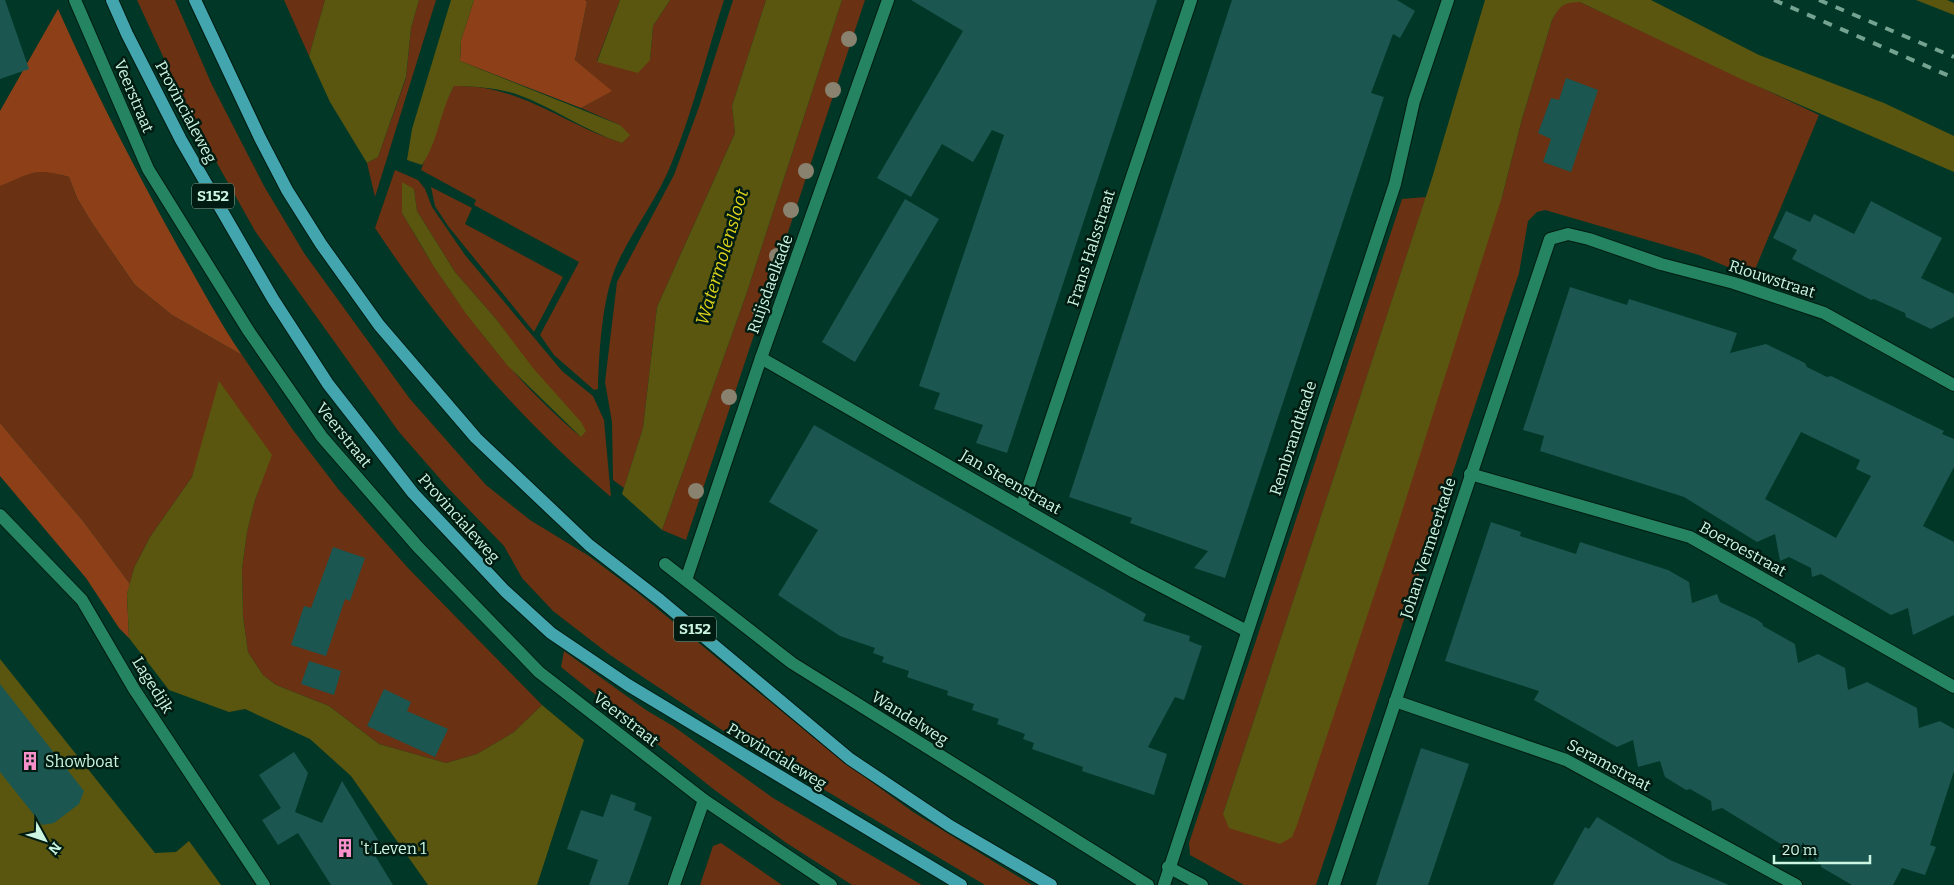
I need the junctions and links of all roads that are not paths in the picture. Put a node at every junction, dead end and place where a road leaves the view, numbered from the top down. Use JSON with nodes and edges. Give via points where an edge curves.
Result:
{"nodes":[{"id":1,"x":75,"y":0,"type":"edge"},
{"id":2,"x":112,"y":0,"type":"edge"},
{"id":3,"x":195,"y":0,"type":"edge"},
{"id":4,"x":888,"y":0,"type":"edge"},
{"id":5,"x":1191,"y":0,"type":"edge"},
{"id":6,"x":1448,"y":0,"type":"edge"},
{"id":7,"x":1568,"y":234,"type":"joint"},
{"id":8,"x":761,"y":358,"type":"junction"},
{"id":9,"x":1954,"y":385,"type":"edge"},
{"id":10,"x":1470,"y":474,"type":"junction"},
{"id":11,"x":1022,"y":506,"type":"junction"},
{"id":12,"x":0,"y":515,"type":"edge"},
{"id":13,"x":665,"y":564,"type":"dead end"},
{"id":14,"x":686,"y":580,"type":"junction"},
{"id":15,"x":1247,"y":630,"type":"junction"},
{"id":16,"x":1954,"y":687,"type":"edge"},
{"id":17,"x":1395,"y":701,"type":"junction"},
{"id":18,"x":704,"y":800,"type":"junction"},
{"id":19,"x":1168,"y":867,"type":"junction"},
{"id":20,"x":264,"y":885,"type":"edge"},
{"id":21,"x":674,"y":885,"type":"edge"},
{"id":22,"x":832,"y":885,"type":"edge"},
{"id":23,"x":961,"y":885,"type":"edge"},
{"id":24,"x":1051,"y":885,"type":"edge"},
{"id":25,"x":1148,"y":885,"type":"edge"},
{"id":26,"x":1164,"y":885,"type":"edge"},
{"id":27,"x":1202,"y":885,"type":"edge"},
{"id":28,"x":1334,"y":885,"type":"edge"},
{"id":29,"x":1796,"y":885,"type":"edge"}],
"edges":[{"from":1,"to":18,"type":"street","name":"Veerstraat","via":[[148,169],[248,330],[322,438],[418,547],[539,672]]},
{"from":2,"to":23,"type":"main road","name":"Provincialeweg","number":"S152","via":[[182,140],[273,299],[328,384],[413,493],[505,591],[551,633],[628,685]]},
{"from":3,"to":24,"type":"main road","number":"S152","via":[[260,138],[312,229],[379,325],[476,438],[589,545],[850,758],[950,826]]},
{"from":4,"to":8,"type":"street","name":"Ruijsdaelkade"},
{"from":5,"to":11,"type":"street","name":"Frans Halsstraat"},
{"from":6,"to":15,"type":"street","name":"Rembrandtkade","via":[[1414,101],[1395,184]]},
{"from":7,"to":9,"type":"street","name":"Riouwstraat","via":[[1824,313]]},
{"from":7,"to":10,"type":"street","name":"Johan Vermeerkade","via":[[1550,239]]},
{"from":8,"to":11,"type":"street","name":"Jan Steenstraat"},
{"from":8,"to":14,"type":"street","name":"Ruijsdaelkade"},
{"from":10,"to":16,"type":"street","name":"Boeroestraat","via":[[1690,537]]},
{"from":10,"to":17,"type":"street","name":"Johan Vermeerkade"},
{"from":11,"to":15,"type":"street","name":"Jan Steenstraat","via":[[1134,572]]},
{"from":12,"to":20,"type":"street","name":"Lagedijk","via":[[82,600],[134,689]]},
{"from":13,"to":14,"type":"street","name":"Wandelweg"},
{"from":14,"to":25,"type":"street","name":"Wandelweg","via":[[792,663]]},
{"from":15,"to":19,"type":"street","name":"Rembrandtkade"},
{"from":17,"to":28,"type":"street","name":"Johan Vermeerkade"},
{"from":17,"to":29,"type":"street","name":"Seramstraat","via":[[1566,760]]},
{"from":18,"to":21,"type":"street"},
{"from":18,"to":22,"type":"street"},
{"from":19,"to":26,"type":"street","name":"Rembrandtkade"},
{"from":19,"to":27,"type":"street"}]}
